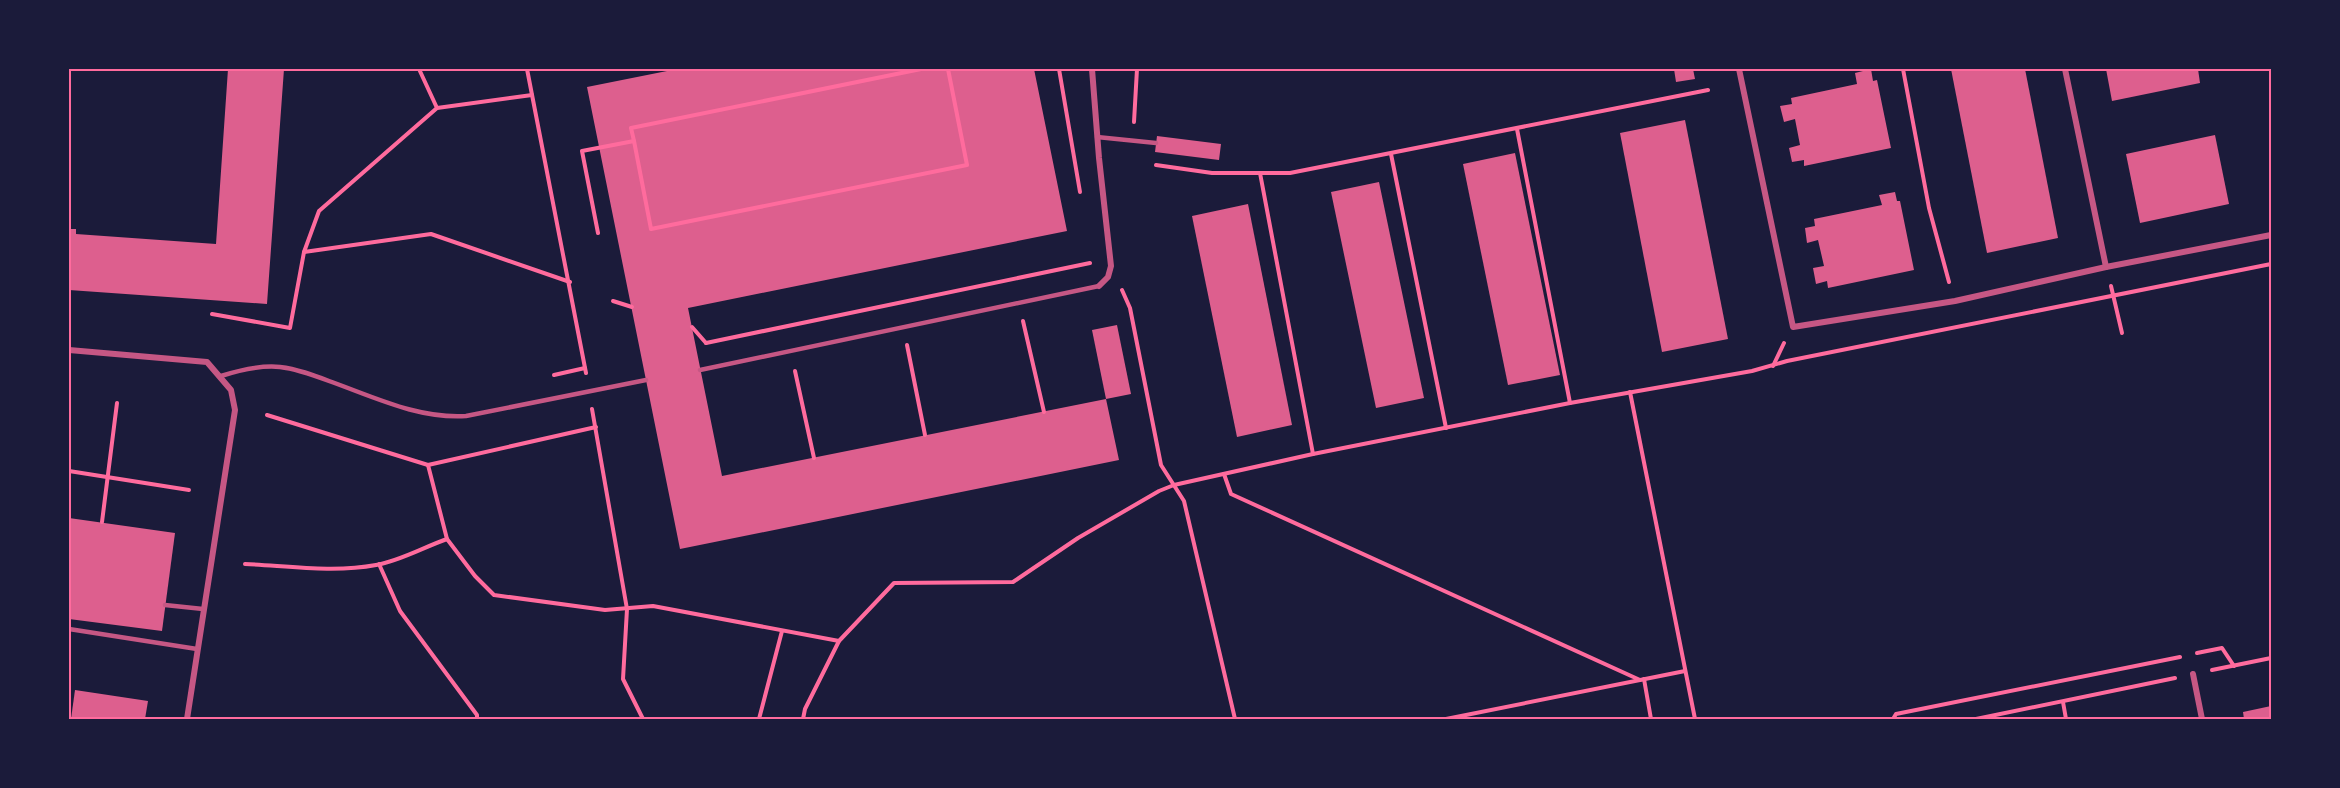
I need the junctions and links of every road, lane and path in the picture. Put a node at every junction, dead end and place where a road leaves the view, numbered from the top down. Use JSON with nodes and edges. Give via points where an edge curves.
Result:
{"nodes":[{"id":1,"x":419,"y":69,"type":"edge"},
{"id":2,"x":528,"y":69,"type":"edge"},
{"id":3,"x":921,"y":69,"type":"edge"},
{"id":4,"x":948,"y":69,"type":"edge"},
{"id":5,"x":1059,"y":69,"type":"edge"},
{"id":6,"x":1092,"y":69,"type":"edge"},
{"id":7,"x":1137,"y":69,"type":"edge"},
{"id":8,"x":1738,"y":69,"type":"edge"},
{"id":9,"x":1903,"y":69,"type":"edge"},
{"id":10,"x":2065,"y":69,"type":"edge"},
{"id":11,"x":1708,"y":90,"type":"dead end"},
{"id":12,"x":532,"y":95,"type":"junction"},
{"id":13,"x":437,"y":108,"type":"junction"},
{"id":14,"x":1517,"y":129,"type":"junction"},
{"id":15,"x":1097,"y":137,"type":"junction"},
{"id":16,"x":633,"y":141,"type":"junction"},
{"id":17,"x":1132,"y":141,"type":"junction"},
{"id":18,"x":1156,"y":143,"type":"dead end"},
{"id":19,"x":1391,"y":154,"type":"junction"},
{"id":20,"x":1152,"y":164,"type":"dead end"},
{"id":21,"x":1260,"y":173,"type":"junction"},
{"id":22,"x":1081,"y":200,"type":"dead end"},
{"id":23,"x":598,"y":233,"type":"dead end"},
{"id":24,"x":2271,"y":235,"type":"edge"},
{"id":25,"x":304,"y":252,"type":"junction"},
{"id":26,"x":1090,"y":252,"type":"dead end"},
{"id":27,"x":2271,"y":264,"type":"edge"},
{"id":28,"x":1111,"y":266,"type":"junction"},
{"id":29,"x":2106,"y":267,"type":"junction"},
{"id":30,"x":1014,"y":279,"type":"junction"},
{"id":31,"x":570,"y":282,"type":"junction"},
{"id":32,"x":1099,"y":286,"type":"joint"},
{"id":33,"x":613,"y":301,"type":"dead end"},
{"id":34,"x":1955,"y":301,"type":"junction"},
{"id":35,"x":899,"y":303,"type":"junction"},
{"id":36,"x":1019,"y":303,"type":"junction"},
{"id":37,"x":2117,"y":306,"type":"dead end"},
{"id":38,"x":632,"y":307,"type":"dead end"},
{"id":39,"x":212,"y":314,"type":"dead end"},
{"id":40,"x":785,"y":326,"type":"junction"},
{"id":41,"x":692,"y":327,"type":"dead end"},
{"id":42,"x":904,"y":327,"type":"junction"},
{"id":43,"x":2122,"y":333,"type":"dead end"},
{"id":44,"x":706,"y":343,"type":"junction"},
{"id":45,"x":69,"y":350,"type":"edge"},
{"id":46,"x":790,"y":351,"type":"junction"},
{"id":47,"x":585,"y":368,"type":"junction"},
{"id":48,"x":708,"y":368,"type":"junction"},
{"id":49,"x":700,"y":370,"type":"dead end"},
{"id":50,"x":554,"y":375,"type":"dead end"},
{"id":51,"x":221,"y":376,"type":"junction"},
{"id":52,"x":646,"y":380,"type":"dead end"},
{"id":53,"x":589,"y":391,"type":"junction"},
{"id":54,"x":1630,"y":392,"type":"junction"},
{"id":55,"x":117,"y":403,"type":"dead end"},
{"id":56,"x":1570,"y":403,"type":"junction"},
{"id":57,"x":1044,"y":412,"type":"dead end"},
{"id":58,"x":267,"y":416,"type":"dead end"},
{"id":59,"x":596,"y":427,"type":"junction"},
{"id":60,"x":1446,"y":428,"type":"junction"},
{"id":61,"x":925,"y":435,"type":"dead end"},
{"id":62,"x":1313,"y":454,"type":"junction"},
{"id":63,"x":814,"y":458,"type":"dead end"},
{"id":64,"x":428,"y":465,"type":"junction"},
{"id":65,"x":69,"y":471,"type":"edge"},
{"id":66,"x":1224,"y":474,"type":"junction"},
{"id":67,"x":108,"y":477,"type":"junction"},
{"id":68,"x":1174,"y":485,"type":"junction"},
{"id":69,"x":189,"y":490,"type":"dead end"},
{"id":70,"x":102,"y":522,"type":"dead end"},
{"id":71,"x":447,"y":539,"type":"junction"},
{"id":72,"x":245,"y":564,"type":"dead end"},
{"id":73,"x":379,"y":564,"type":"junction"},
{"id":74,"x":165,"y":605,"type":"dead end"},
{"id":75,"x":203,"y":609,"type":"junction"},
{"id":76,"x":627,"y":609,"type":"junction"},
{"id":77,"x":69,"y":629,"type":"edge"},
{"id":78,"x":782,"y":631,"type":"junction"},
{"id":79,"x":839,"y":641,"type":"junction"},
{"id":80,"x":197,"y":650,"type":"junction"},
{"id":81,"x":2271,"y":658,"type":"edge"},
{"id":82,"x":2234,"y":666,"type":"junction"},
{"id":83,"x":1685,"y":671,"type":"junction"},
{"id":84,"x":2193,"y":674,"type":"junction"},
{"id":85,"x":1642,"y":680,"type":"junction"},
{"id":86,"x":2063,"y":702,"type":"junction"},
{"id":87,"x":187,"y":719,"type":"edge"},
{"id":88,"x":477,"y":719,"type":"edge"},
{"id":89,"x":643,"y":719,"type":"edge"},
{"id":90,"x":759,"y":719,"type":"edge"},
{"id":91,"x":803,"y":719,"type":"edge"},
{"id":92,"x":1235,"y":719,"type":"edge"},
{"id":93,"x":1446,"y":719,"type":"edge"},
{"id":94,"x":1651,"y":719,"type":"edge"},
{"id":95,"x":1695,"y":719,"type":"edge"},
{"id":96,"x":1893,"y":719,"type":"edge"},
{"id":97,"x":1976,"y":719,"type":"edge"},
{"id":98,"x":2066,"y":719,"type":"edge"},
{"id":99,"x":2202,"y":719,"type":"edge"}],
"edges":[{"from":1,"to":13,"type":"path"},
{"from":2,"to":12,"type":"path"},
{"from":3,"to":16,"type":"path","via":[[631,128]]},
{"from":4,"to":16,"type":"path","via":[[967,165],[651,229]]},
{"from":5,"to":22,"type":"path"},
{"from":6,"to":15,"type":"street"},
{"from":7,"to":17,"type":"path"},
{"from":8,"to":34,"type":"street","via":[[1793,327]]},
{"from":9,"to":34,"type":"path","via":[[1929,208]]},
{"from":10,"to":29,"type":"street"},
{"from":11,"to":14,"type":"path"},
{"from":12,"to":13,"type":"path"},
{"from":12,"to":31,"type":"path"},
{"from":13,"to":25,"type":"path","via":[[319,211]]},
{"from":14,"to":19,"type":"path"},
{"from":14,"to":56,"type":"path"},
{"from":15,"to":17,"type":"lane"},
{"from":15,"to":28,"type":"street"},
{"from":16,"to":23,"type":"path","via":[[582,151]]},
{"from":17,"to":18,"type":"lane"},
{"from":19,"to":21,"type":"path","via":[[1290,173]]},
{"from":19,"to":60,"type":"path"},
{"from":20,"to":21,"type":"path","via":[[1212,173]]},
{"from":21,"to":62,"type":"path"},
{"from":24,"to":29,"type":"street"},
{"from":25,"to":31,"type":"path","via":[[431,234]]},
{"from":25,"to":39,"type":"path","via":[[290,328]]},
{"from":26,"to":30,"type":"path","via":[[1092,263]]},
{"from":27,"to":54,"type":"path","via":[[1752,371]]},
{"from":28,"to":32,"type":"street","via":[[1108,277]]},
{"from":28,"to":68,"type":"path","via":[[1130,308],[1161,465]]},
{"from":29,"to":34,"type":"street"},
{"from":30,"to":35,"type":"path"},
{"from":30,"to":36,"type":"path"},
{"from":31,"to":47,"type":"path"},
{"from":32,"to":36,"type":"lane"},
{"from":33,"to":38,"type":"path"},
{"from":35,"to":40,"type":"path"},
{"from":35,"to":42,"type":"path"},
{"from":36,"to":42,"type":"lane"},
{"from":36,"to":57,"type":"path"},
{"from":37,"to":43,"type":"path"},
{"from":40,"to":44,"type":"path"},
{"from":40,"to":46,"type":"path"},
{"from":41,"to":44,"type":"path"},
{"from":42,"to":46,"type":"lane"},
{"from":42,"to":61,"type":"path"},
{"from":44,"to":48,"type":"path"},
{"from":45,"to":51,"type":"street","via":[[207,362]]},
{"from":46,"to":48,"type":"lane"},
{"from":46,"to":63,"type":"path"},
{"from":47,"to":50,"type":"path"},
{"from":47,"to":53,"type":"path"},
{"from":48,"to":49,"type":"lane"},
{"from":51,"to":53,"type":"lane","via":[[246,368],[280,367],[416,413],[445,417]]},
{"from":51,"to":75,"type":"street","via":[[231,390],[235,410]]},
{"from":52,"to":53,"type":"lane"},
{"from":53,"to":59,"type":"path"},
{"from":54,"to":56,"type":"path"},
{"from":54,"to":83,"type":"path"},
{"from":55,"to":67,"type":"path"},
{"from":56,"to":60,"type":"path"},
{"from":58,"to":64,"type":"path"},
{"from":59,"to":64,"type":"path"},
{"from":59,"to":76,"type":"path"},
{"from":60,"to":62,"type":"path"},
{"from":62,"to":66,"type":"path"},
{"from":64,"to":71,"type":"path"},
{"from":65,"to":67,"type":"path"},
{"from":66,"to":68,"type":"path"},
{"from":66,"to":85,"type":"path","via":[[1231,494]]},
{"from":67,"to":69,"type":"path"},
{"from":67,"to":70,"type":"path"},
{"from":68,"to":79,"type":"path","via":[[1078,538],[1013,582],[894,583]]},
{"from":68,"to":92,"type":"path","via":[[1184,501]]},
{"from":71,"to":73,"type":"path"},
{"from":71,"to":76,"type":"path","via":[[494,595],[605,610]]},
{"from":72,"to":73,"type":"path","via":[[310,568]]},
{"from":73,"to":88,"type":"path","via":[[400,610]]},
{"from":74,"to":75,"type":"lane"},
{"from":75,"to":80,"type":"street"},
{"from":76,"to":78,"type":"path","via":[[653,606]]},
{"from":76,"to":89,"type":"path","via":[[623,679]]},
{"from":77,"to":80,"type":"lane"},
{"from":78,"to":79,"type":"path"},
{"from":78,"to":90,"type":"path"},
{"from":79,"to":91,"type":"path"},
{"from":80,"to":87,"type":"street"},
{"from":81,"to":82,"type":"path"},
{"from":82,"to":84,"type":"path"},
{"from":82,"to":96,"type":"path","via":[[2222,648],[1896,714]]},
{"from":83,"to":85,"type":"path"},
{"from":83,"to":95,"type":"path"},
{"from":84,"to":86,"type":"path"},
{"from":84,"to":99,"type":"street"},
{"from":85,"to":93,"type":"path"},
{"from":85,"to":94,"type":"path"},
{"from":86,"to":97,"type":"path"},
{"from":86,"to":98,"type":"path"}]}
